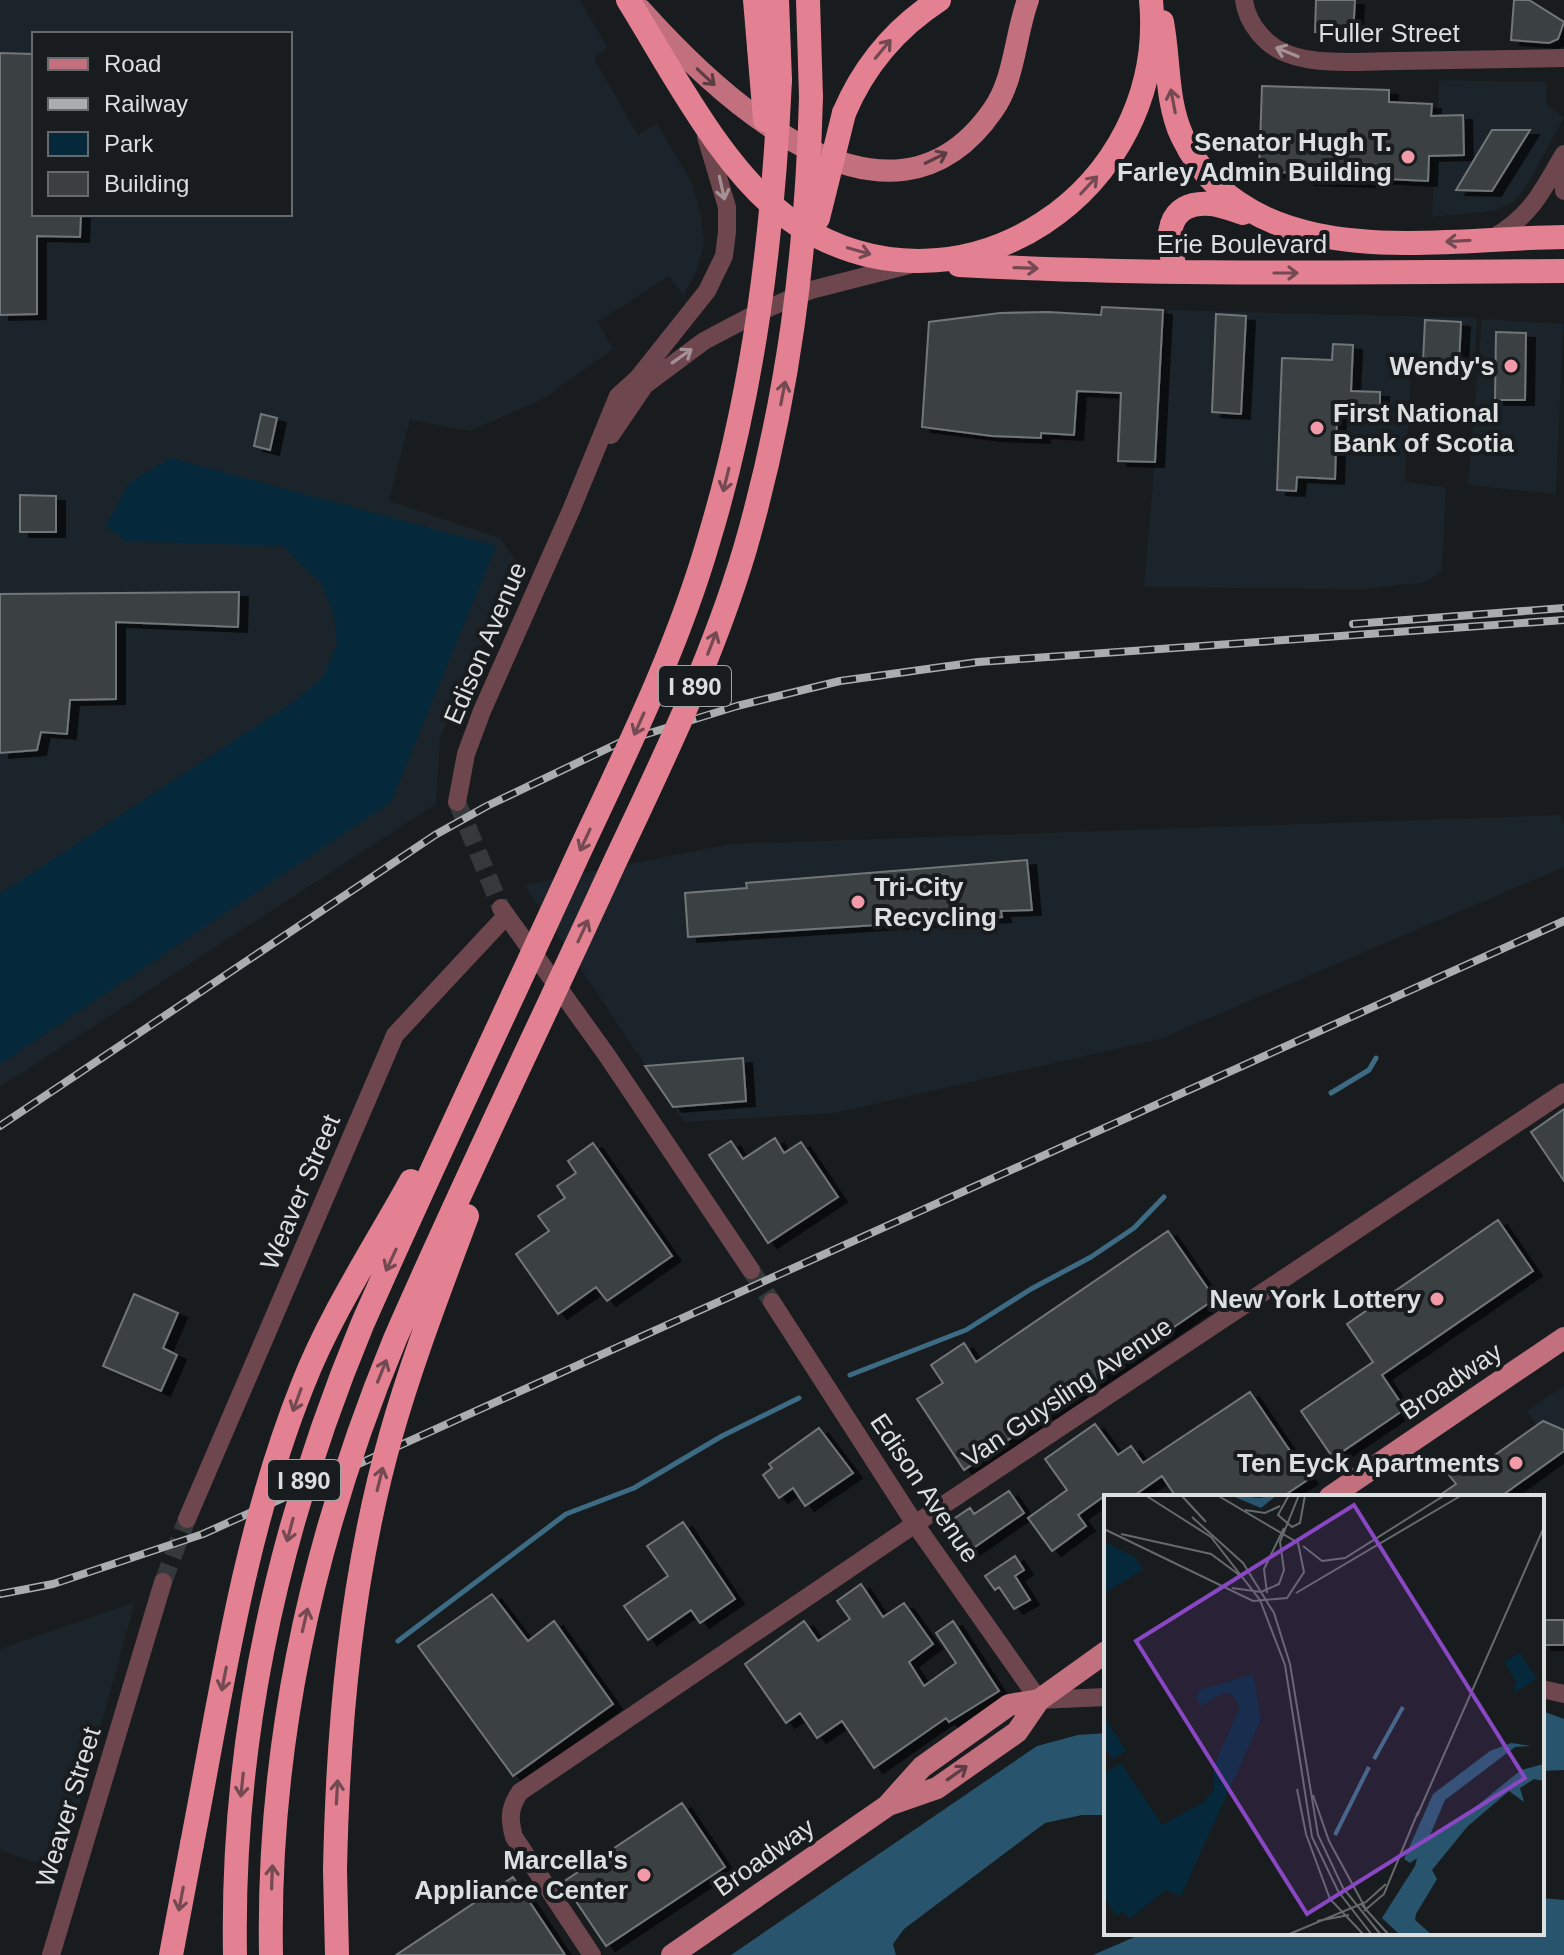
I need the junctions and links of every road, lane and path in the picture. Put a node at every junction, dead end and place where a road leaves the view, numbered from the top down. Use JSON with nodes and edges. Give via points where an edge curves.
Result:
{"nodes":[{"id":1,"x":630,"y":0,"type":"edge"},
{"id":2,"x":755,"y":0,"type":"edge"},
{"id":3,"x":777,"y":0,"type":"edge"},
{"id":4,"x":808,"y":0,"type":"edge"},
{"id":5,"x":939,"y":0,"type":"edge"},
{"id":6,"x":1028,"y":0,"type":"edge"},
{"id":7,"x":1154,"y":0,"type":"edge"},
{"id":8,"x":1244,"y":0,"type":"edge"},
{"id":9,"x":1564,"y":58,"type":"edge"},
{"id":10,"x":684,"y":90,"type":"junction"},
{"id":11,"x":1563,"y":155,"type":"edge"},
{"id":12,"x":1564,"y":191,"type":"edge"},
{"id":13,"x":1276,"y":222,"type":"junction"},
{"id":14,"x":1564,"y":237,"type":"edge"},
{"id":15,"x":1491,"y":240,"type":"junction"},
{"id":16,"x":769,"y":241,"type":"junction"},
{"id":17,"x":920,"y":263,"type":"junction"},
{"id":18,"x":1564,"y":271,"type":"edge"},
{"id":19,"x":1177,"y":272,"type":"junction"},
{"id":20,"x":798,"y":298,"type":"junction"},
{"id":21,"x":572,"y":508,"type":"junction"},
{"id":22,"x":457,"y":802,"type":"tunnel mouth"},
{"id":23,"x":494,"y":1037,"type":"junction"},
{"id":24,"x":527,"y":1052,"type":"junction"},
{"id":25,"x":1564,"y":1092,"type":"edge"},
{"id":26,"x":751,"y":1270,"type":"tunnel mouth"},
{"id":27,"x":772,"y":1302,"type":"tunnel mouth"},
{"id":28,"x":1564,"y":1338,"type":"edge"},
{"id":29,"x":1333,"y":1495,"type":"edge"},
{"id":30,"x":187,"y":1519,"type":"tunnel mouth"},
{"id":31,"x":915,"y":1524,"type":"junction"},
{"id":32,"x":163,"y":1582,"type":"tunnel mouth"},
{"id":33,"x":1104,"y":1653,"type":"edge"},
{"id":34,"x":1544,"y":1689,"type":"edge"},
{"id":35,"x":1564,"y":1694,"type":"edge"},
{"id":36,"x":1104,"y":1697,"type":"edge"},
{"id":37,"x":1039,"y":1700,"type":"junction"},
{"id":38,"x":671,"y":1954,"type":"edge"},
{"id":39,"x":51,"y":1955,"type":"edge"},
{"id":40,"x":171,"y":1955,"type":"edge"},
{"id":41,"x":235,"y":1955,"type":"edge"},
{"id":42,"x":271,"y":1955,"type":"edge"},
{"id":43,"x":337,"y":1955,"type":"edge"},
{"id":44,"x":592,"y":1955,"type":"edge"}],
"edges":[{"from":1,"to":6,"type":"main road","one_way":true,"via":[[705,77],[752,116],[825,158],[875,170],[924,164],[980,127],[1004,89]]},
{"from":1,"to":10,"type":"highway"},
{"from":2,"to":16,"type":"highway","bridge":true},
{"from":3,"to":16,"type":"highway","number":"I 890","bridge":true,"via":[[780,80]]},
{"from":4,"to":20,"type":"highway","number":"I 890","bridge":true,"via":[[808,201]]},
{"from":20,"to":5,"type":"highway","one_way":true,"bridge":true,"via":[[844,113],[876,56]]},
{"from":13,"to":7,"type":"highway","name":"Erie Boulevard","one_way":true,"via":[[1218,188],[1196,162],[1172,101],[1165,36]]},
{"from":17,"to":7,"type":"highway","one_way":true,"via":[[1014,239],[1043,224],[1091,184],[1127,133],[1138,104],[1147,75]]},
{"from":9,"to":8,"type":"street","name":"Fuller Street","one_way":true,"via":[[1358,62],[1291,56],[1252,24]]},
{"from":10,"to":17,"type":"highway","one_way":true,"via":[[736,168],[777,211],[858,252]]},
{"from":10,"to":21,"type":"street","name":"Edison Avenue","one_way":true,"via":[[721,180],[727,207],[724,256],[707,291],[618,396]]},
{"from":11,"to":12,"type":"street"},
{"from":11,"to":15,"type":"street","via":[[1517,224]]},
{"from":15,"to":13,"type":"highway","name":"Erie Boulevard","one_way":true,"via":[[1344,241]]},
{"from":13,"to":19,"type":"highway","via":[[1212,204],[1181,211],[1168,243]]},
{"from":14,"to":15,"type":"highway","name":"Erie Boulevard"},
{"from":16,"to":23,"type":"highway","number":"I 890","one_way":true,"bridge":true,"via":[[741,418],[690,600],[643,715]]},
{"from":17,"to":19,"type":"highway","name":"Erie Boulevard","one_way":true},
{"from":21,"to":17,"type":"street","name":"Edison Avenue","one_way":true,"via":[[645,385],[680,357],[784,300]]},
{"from":19,"to":18,"type":"highway","name":"Erie Boulevard","one_way":true},
{"from":24,"to":20,"type":"highway","number":"I 890","one_way":true,"bridge":true,"via":[[676,730],[724,612],[761,489]]},
{"from":21,"to":22,"type":"street","name":"Edison Avenue","via":[[482,711],[466,754]]},
{"from":23,"to":40,"type":"highway","one_way":true,"bridge":true,"via":[[337,1313],[294,1406],[249,1556]]},
{"from":23,"to":41,"type":"highway","number":"I 890","one_way":true,"bridge":true,"via":[[362,1325],[292,1520],[247,1738],[237,1838]]},
{"from":42,"to":24,"type":"highway","number":"I 890","one_way":true,"bridge":true,"via":[[283,1743],[327,1529],[389,1354]]},
{"from":43,"to":24,"type":"highway","one_way":true,"bridge":true,"via":[[340,1751],[366,1540],[419,1347]]},
{"from":25,"to":31,"type":"street","name":"Van Guysling Avenue"},
{"from":26,"to":30,"type":"street","name":"Weaver Street","via":[[504,912],[395,1035]]},
{"from":27,"to":31,"type":"street","name":"Edison Avenue"},
{"from":28,"to":29,"type":"main road","name":"Broadway"},
{"from":31,"to":37,"type":"street","name":"Edison Avenue"},
{"from":31,"to":44,"type":"street","name":"Van Guysling Avenue","via":[[520,1792],[511,1805],[514,1837]]},
{"from":32,"to":39,"type":"street","name":"Weaver Street"},
{"from":33,"to":37,"type":"main road","name":"Broadway"},
{"from":34,"to":35,"type":"street"},
{"from":36,"to":37,"type":"street"},
{"from":37,"to":38,"type":"main road","name":"Broadway","via":[[1017,1732],[937,1788],[887,1806]]}]}
